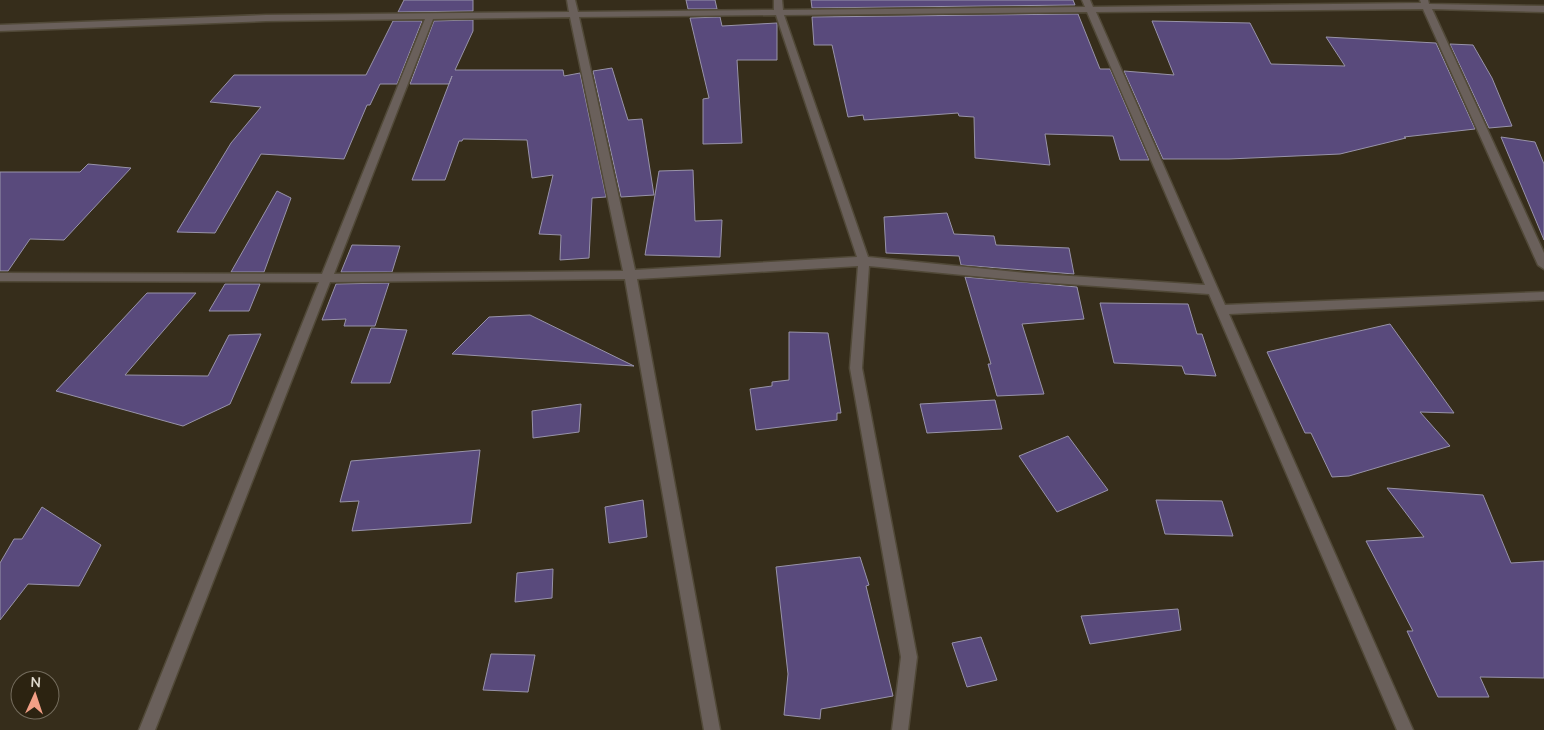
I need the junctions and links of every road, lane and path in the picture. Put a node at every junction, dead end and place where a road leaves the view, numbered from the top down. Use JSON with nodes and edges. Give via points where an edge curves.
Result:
{"nodes":[{"id":1,"x":570,"y":0,"type":"edge"},
{"id":2,"x":1425,"y":3,"type":"edge"},
{"id":3,"x":1088,"y":4,"type":"edge"},
{"id":4,"x":779,"y":6,"type":"edge"},
{"id":5,"x":1544,"y":9,"type":"edge"},
{"id":6,"x":572,"y":14,"type":"junction"},
{"id":7,"x":430,"y":16,"type":"junction"},
{"id":8,"x":0,"y":28,"type":"edge"},
{"id":9,"x":864,"y":261,"type":"junction"},
{"id":10,"x":1544,"y":265,"type":"edge"},
{"id":11,"x":630,"y":275,"type":"junction"},
{"id":12,"x":0,"y":278,"type":"edge"},
{"id":13,"x":327,"y":278,"type":"junction"},
{"id":14,"x":1213,"y":290,"type":"junction"},
{"id":15,"x":1544,"y":296,"type":"edge"},
{"id":16,"x":1221,"y":310,"type":"junction"},
{"id":17,"x":147,"y":730,"type":"edge"},
{"id":18,"x":712,"y":730,"type":"edge"},
{"id":19,"x":900,"y":730,"type":"edge"},
{"id":20,"x":1405,"y":730,"type":"edge"}],
"edges":[{"from":1,"to":6,"type":"street"},
{"from":2,"to":3,"type":"street"},
{"from":2,"to":5,"type":"street"},
{"from":2,"to":10,"type":"street"},
{"from":3,"to":4,"type":"street"},
{"from":3,"to":14,"type":"street"},
{"from":4,"to":6,"type":"street"},
{"from":4,"to":9,"type":"street"},
{"from":6,"to":7,"type":"street"},
{"from":6,"to":11,"type":"street"},
{"from":7,"to":8,"type":"street","via":[[266,18]]},
{"from":7,"to":13,"type":"street"},
{"from":9,"to":11,"type":"street"},
{"from":9,"to":14,"type":"street","via":[[1026,277]]},
{"from":9,"to":19,"type":"street","via":[[856,368],[909,656]]},
{"from":11,"to":13,"type":"street"},
{"from":11,"to":18,"type":"street"},
{"from":12,"to":13,"type":"street"},
{"from":13,"to":17,"type":"street"},
{"from":14,"to":16,"type":"street"},
{"from":15,"to":16,"type":"street"},
{"from":16,"to":20,"type":"street"}]}
